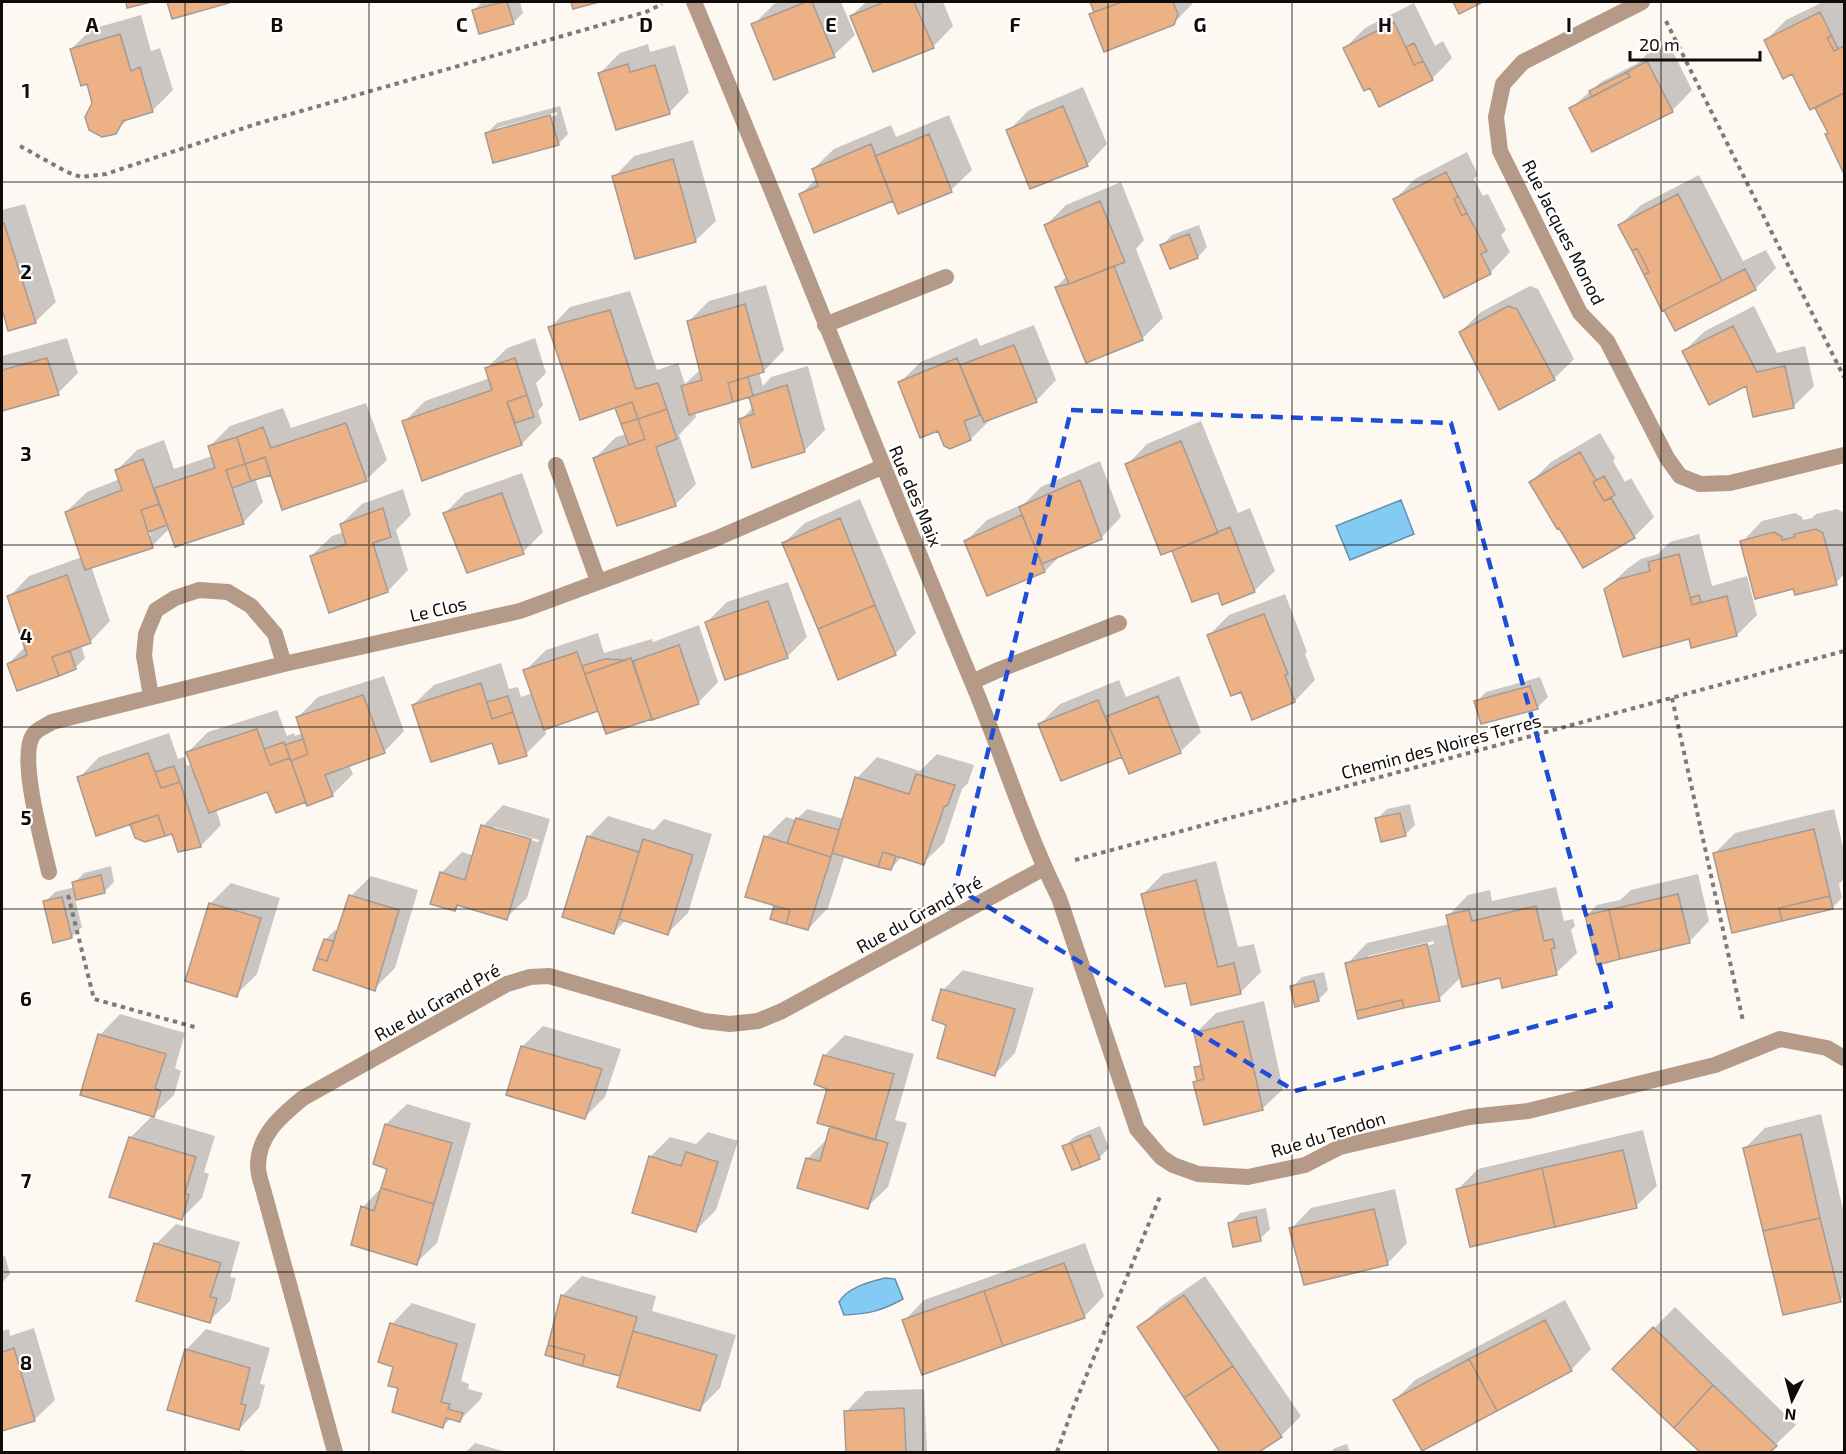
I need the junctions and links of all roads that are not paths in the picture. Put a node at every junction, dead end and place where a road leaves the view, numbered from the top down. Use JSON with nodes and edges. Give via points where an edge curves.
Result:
{"nodes":[{"id":1,"x":694,"y":2,"type":"edge"},
{"id":2,"x":1642,"y":2,"type":"edge"},
{"id":3,"x":946,"y":278,"type":"dead end"},
{"id":4,"x":825,"y":325,"type":"junction"},
{"id":5,"x":1845,"y":455,"type":"edge"},
{"id":6,"x":556,"y":465,"type":"dead end"},
{"id":7,"x":882,"y":467,"type":"junction"},
{"id":8,"x":598,"y":581,"type":"junction"},
{"id":9,"x":1119,"y":623,"type":"dead end"},
{"id":10,"x":284,"y":664,"type":"junction"},
{"id":11,"x":972,"y":682,"type":"junction"},
{"id":12,"x":151,"y":696,"type":"junction"},
{"id":13,"x":1044,"y":868,"type":"junction"},
{"id":14,"x":49,"y":872,"type":"road end"},
{"id":15,"x":1845,"y":1058,"type":"edge"},
{"id":16,"x":335,"y":1452,"type":"edge"}],
"edges":[{"from":1,"to":4,"type":"street","name":"Rue des Maix"},
{"from":2,"to":5,"type":"street","name":"Rue Jacques Monod","via":[[1522,62],[1503,84],[1496,117],[1500,151],[1580,313],[1607,341],[1680,476],[1700,484],[1730,483]]},
{"from":3,"to":4,"type":"street"},
{"from":4,"to":7,"type":"street","name":"Rue des Maix"},
{"from":6,"to":8,"type":"street"},
{"from":7,"to":8,"type":"street","name":"Le Clos","via":[[715,538]]},
{"from":7,"to":11,"type":"street","name":"Rue des Maix"},
{"from":8,"to":10,"type":"street","name":"Le Clos","via":[[520,611]]},
{"from":9,"to":11,"type":"street"},
{"from":10,"to":12,"type":"street","name":"Le Clos"},
{"from":10,"to":12,"type":"street","via":[[275,634],[251,606],[228,592],[199,590],[156,610],[146,634],[144,656]]},
{"from":11,"to":13,"type":"street","name":"Rue des Maix"},
{"from":12,"to":14,"type":"street","name":"Le Clos","via":[[52,722],[34,732],[28,756],[30,782]]},
{"from":13,"to":15,"type":"street","name":"Rue du Tendon","via":[[1059,898],[1137,1129],[1161,1158],[1198,1174],[1248,1177],[1305,1165],[1340,1147],[1469,1117],[1528,1111],[1715,1065],[1780,1039],[1827,1048]]},
{"from":13,"to":16,"type":"street","name":"Rue du Grand Pré","via":[[758,1021],[704,1021],[581,984],[549,976],[530,977],[507,984],[303,1098],[280,1116],[261,1145],[258,1166]]}]}
